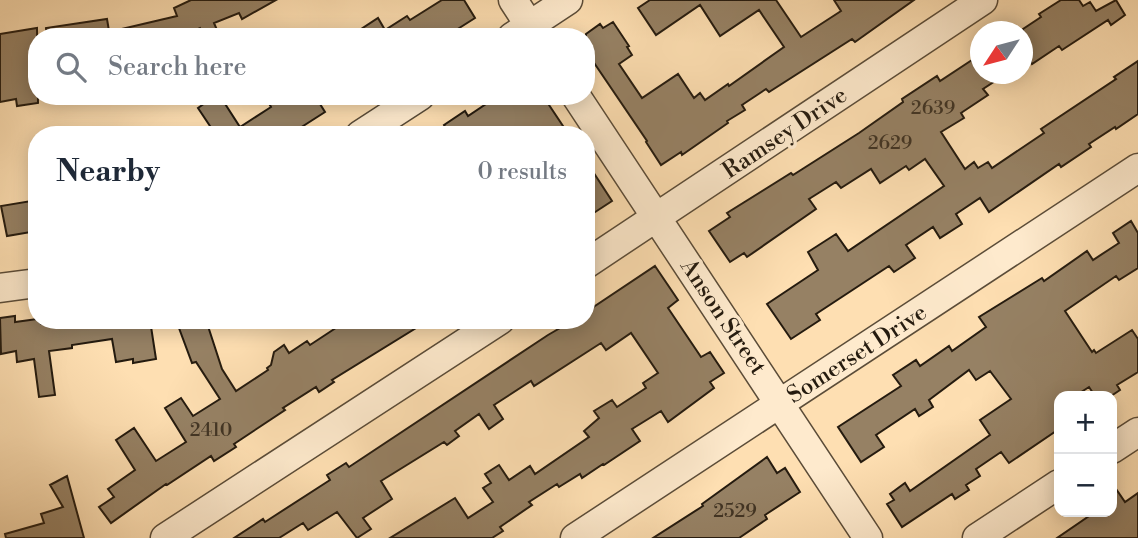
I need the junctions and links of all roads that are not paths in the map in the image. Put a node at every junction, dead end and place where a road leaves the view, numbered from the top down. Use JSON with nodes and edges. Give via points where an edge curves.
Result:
{"nodes":[{"id":1,"x":513,"y":0,"type":"edge"},
{"id":2,"x":568,"y":0,"type":"edge"},
{"id":3,"x":983,"y":0,"type":"edge"},
{"id":4,"x":524,"y":28,"type":"edge"},
{"id":5,"x":532,"y":28,"type":"edge"},
{"id":6,"x":406,"y":105,"type":"edge"},
{"id":7,"x":582,"y":105,"type":"edge"},
{"id":8,"x":374,"y":126,"type":"edge"},
{"id":9,"x":1138,"y":168,"type":"edge"},
{"id":10,"x":657,"y":219,"type":"junction"},
{"id":11,"x":595,"y":258,"type":"edge"},
{"id":12,"x":28,"y":284,"type":"edge"},
{"id":13,"x":0,"y":288,"type":"edge"},
{"id":14,"x":486,"y":329,"type":"edge"},
{"id":15,"x":781,"y":404,"type":"junction"},
{"id":16,"x":1138,"y":432,"type":"edge"},
{"id":17,"x":1117,"y":446,"type":"edge"},
{"id":18,"x":1054,"y":487,"type":"edge"},
{"id":19,"x":165,"y":538,"type":"edge"},
{"id":20,"x":575,"y":538,"type":"edge"},
{"id":21,"x":868,"y":538,"type":"edge"},
{"id":22,"x":977,"y":538,"type":"edge"}],
"edges":[{"from":1,"to":4,"type":"street"},
{"from":2,"to":5,"type":"street"},
{"from":3,"to":10,"type":"street","name":"Ramsey Drive"},
{"from":6,"to":8,"type":"street"},
{"from":7,"to":10,"type":"street","name":"Anson Street"},
{"from":9,"to":15,"type":"street","name":"Somerset Drive"},
{"from":10,"to":11,"type":"street","name":"Ramsey Drive"},
{"from":10,"to":15,"type":"street","name":"Anson Street"},
{"from":12,"to":13,"type":"street"},
{"from":14,"to":19,"type":"street"},
{"from":15,"to":20,"type":"street","name":"Somerset Drive"},
{"from":15,"to":21,"type":"street","name":"Anson Street"},
{"from":16,"to":17,"type":"street"},
{"from":18,"to":22,"type":"street"}]}
